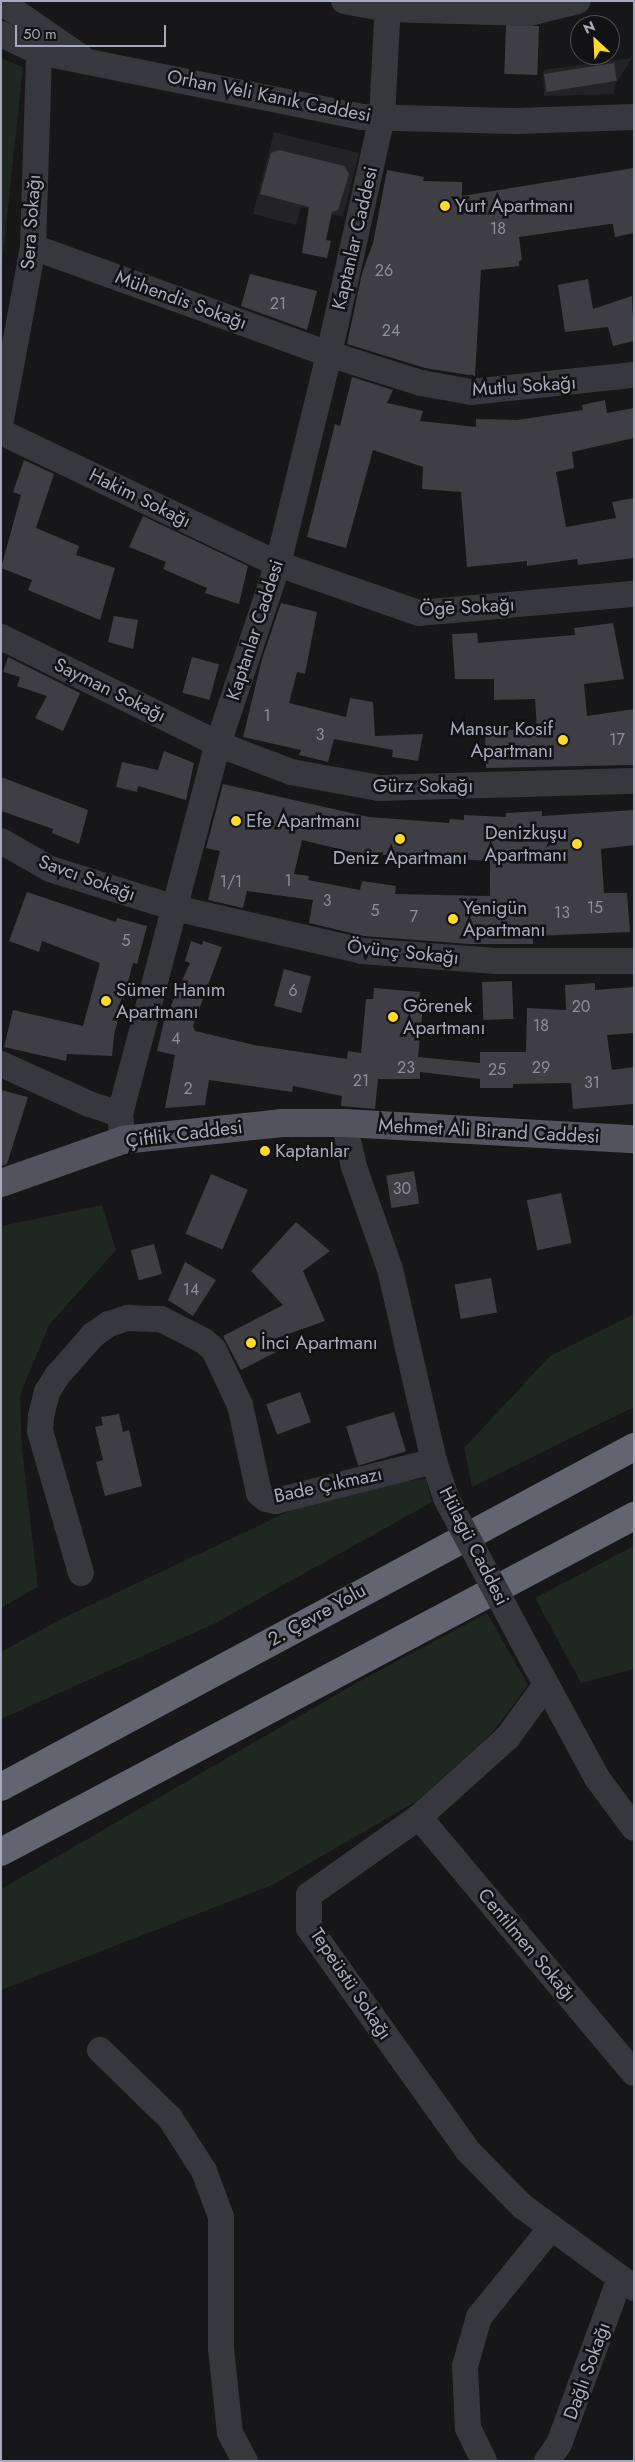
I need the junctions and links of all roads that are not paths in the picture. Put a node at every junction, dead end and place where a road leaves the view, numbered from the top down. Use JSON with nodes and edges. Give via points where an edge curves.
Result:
{"nodes":[{"id":1,"x":344,"y":1,"type":"edge"},
{"id":2,"x":578,"y":1,"type":"edge"},
{"id":3,"x":1,"y":2,"type":"edge"},
{"id":4,"x":387,"y":5,"type":"edge"},
{"id":5,"x":31,"y":11,"type":"edge"},
{"id":6,"x":1,"y":34,"type":"edge"},
{"id":7,"x":39,"y":52,"type":"junction"},
{"id":8,"x":86,"y":60,"type":"junction"},
{"id":9,"x":382,"y":117,"type":"junction"},
{"id":10,"x":634,"y":117,"type":"edge"},
{"id":11,"x":33,"y":247,"type":"junction"},
{"id":12,"x":329,"y":354,"type":"junction"},
{"id":13,"x":634,"y":375,"type":"edge"},
{"id":14,"x":1,"y":420,"type":"edge"},
{"id":15,"x":1,"y":432,"type":"edge"},
{"id":16,"x":278,"y":564,"type":"junction"},
{"id":17,"x":634,"y":594,"type":"edge"},
{"id":18,"x":1,"y":637,"type":"edge"},
{"id":19,"x":218,"y":744,"type":"junction"},
{"id":20,"x":634,"y":781,"type":"edge"},
{"id":21,"x":1,"y":841,"type":"edge"},
{"id":22,"x":175,"y":908,"type":"junction"},
{"id":23,"x":634,"y":961,"type":"edge"},
{"id":24,"x":1,"y":1064,"type":"edge"},
{"id":25,"x":344,"y":1123,"type":"junction"},
{"id":26,"x":122,"y":1127,"type":"junction"},
{"id":27,"x":634,"y":1139,"type":"edge"},
{"id":28,"x":1,"y":1183,"type":"edge"},
{"id":29,"x":634,"y":1447,"type":"edge"},
{"id":30,"x":434,"y":1461,"type":"junction"},
{"id":31,"x":634,"y":1516,"type":"edge"},
{"id":32,"x":81,"y":1573,"type":"dead end"},
{"id":33,"x":545,"y":1686,"type":"junction"},
{"id":34,"x":1,"y":1787,"type":"edge"},
{"id":35,"x":419,"y":1818,"type":"junction"},
{"id":36,"x":634,"y":1828,"type":"edge"},
{"id":37,"x":1,"y":1852,"type":"edge"},
{"id":38,"x":100,"y":2050,"type":"dead end"},
{"id":39,"x":634,"y":2073,"type":"edge"},
{"id":40,"x":551,"y":2228,"type":"junction"},
{"id":41,"x":627,"y":2283,"type":"edge"},
{"id":42,"x":245,"y":2461,"type":"edge"},
{"id":43,"x":484,"y":2461,"type":"edge"},
{"id":44,"x":546,"y":2461,"type":"edge"}],
"edges":[{"from":1,"to":4,"type":"street"},
{"from":2,"to":4,"type":"street","via":[[530,13]]},
{"from":3,"to":5,"type":"street"},
{"from":4,"to":9,"type":"street","name":"Kaptanlar Caddesi"},
{"from":5,"to":8,"type":"street"},
{"from":6,"to":7,"type":"street","name":"Orhan Veli Kanık Caddesi"},
{"from":7,"to":8,"type":"street","name":"Orhan Veli Kanık Caddesi"},
{"from":7,"to":11,"type":"street","name":"Sera Sokağı"},
{"from":8,"to":9,"type":"street","name":"Orhan Veli Kanık Caddesi","via":[[361,117]]},
{"from":9,"to":10,"type":"street","name":"Orhan Veli Kanık Caddesi","via":[[517,121]]},
{"from":9,"to":12,"type":"street","name":"Kaptanlar Caddesi"},
{"from":11,"to":12,"type":"street","name":"Mühendis Sokağı"},
{"from":11,"to":14,"type":"street","name":"Sera Sokağı"},
{"from":12,"to":13,"type":"street","name":"Mutlu Sokağı","via":[[381,372],[471,392]]},
{"from":12,"to":16,"type":"street","name":"Kaptanlar Caddesi"},
{"from":15,"to":16,"type":"street","name":"Hakim Sokağı"},
{"from":16,"to":17,"type":"street","name":"Öḡe Sokağı","via":[[419,613]]},
{"from":16,"to":19,"type":"street","name":"Kaptanlar Caddesi"},
{"from":18,"to":19,"type":"street","name":"Sayman Sokağı"},
{"from":19,"to":20,"type":"street","name":"Gürz Sokağı","via":[[291,772],[379,788]]},
{"from":19,"to":22,"type":"street","name":"Kaptanlar Caddesi"},
{"from":21,"to":22,"type":"street","name":"Savcı Sokağı","via":[[50,869]]},
{"from":22,"to":23,"type":"street","name":"Övünç Sokağı","via":[[362,951],[496,961]]},
{"from":22,"to":26,"type":"street","name":"Kaptanlar Caddesi"},
{"from":24,"to":26,"type":"street","via":[[89,1104]]},
{"from":25,"to":26,"type":"main road","name":"Çiftlik Caddesi"},
{"from":25,"to":27,"type":"main road","name":"Mehmet Ali Birand Caddesi"},
{"from":25,"to":30,"type":"street","name":"Hülagü Caddesi","via":[[354,1167],[390,1269]]},
{"from":26,"to":28,"type":"main road","name":"Çiftlik Caddesi"},
{"from":29,"to":34,"type":"highway","name":"2. Çevre Yolu"},
{"from":30,"to":32,"type":"street","name":"Bade Çıkmazı","via":[[276,1501],[266,1499],[259,1493],[240,1406],[214,1350],[161,1319],[128,1318],[109,1324],[93,1335],[69,1362],[47,1392],[41,1416],[40,1431]]},
{"from":30,"to":33,"type":"street","name":"Hülagü Caddesi","bridge":true,"via":[[446,1498]]},
{"from":31,"to":37,"type":"highway"},
{"from":33,"to":35,"type":"street","name":"Tepeüstü Sokağı","via":[[508,1737]]},
{"from":33,"to":36,"type":"street","name":"Hülagü Caddesi","via":[[597,1778]]},
{"from":35,"to":39,"type":"street","name":"Centilmen Sokağı"},
{"from":35,"to":40,"type":"street","name":"Tepeüstü Sokağı","via":[[309,1895],[309,1928],[468,2152],[522,2206]]},
{"from":38,"to":42,"type":"street","via":[[170,2118],[204,2171],[221,2217],[221,2348],[230,2433]]},
{"from":40,"to":41,"type":"street","name":"Tepeüstü Sokağı"},
{"from":40,"to":43,"type":"street","via":[[479,2318],[465,2366],[468,2428]]},
{"from":41,"to":44,"type":"street","name":"Dağlı Sokağı","via":[[562,2436]]}]}
